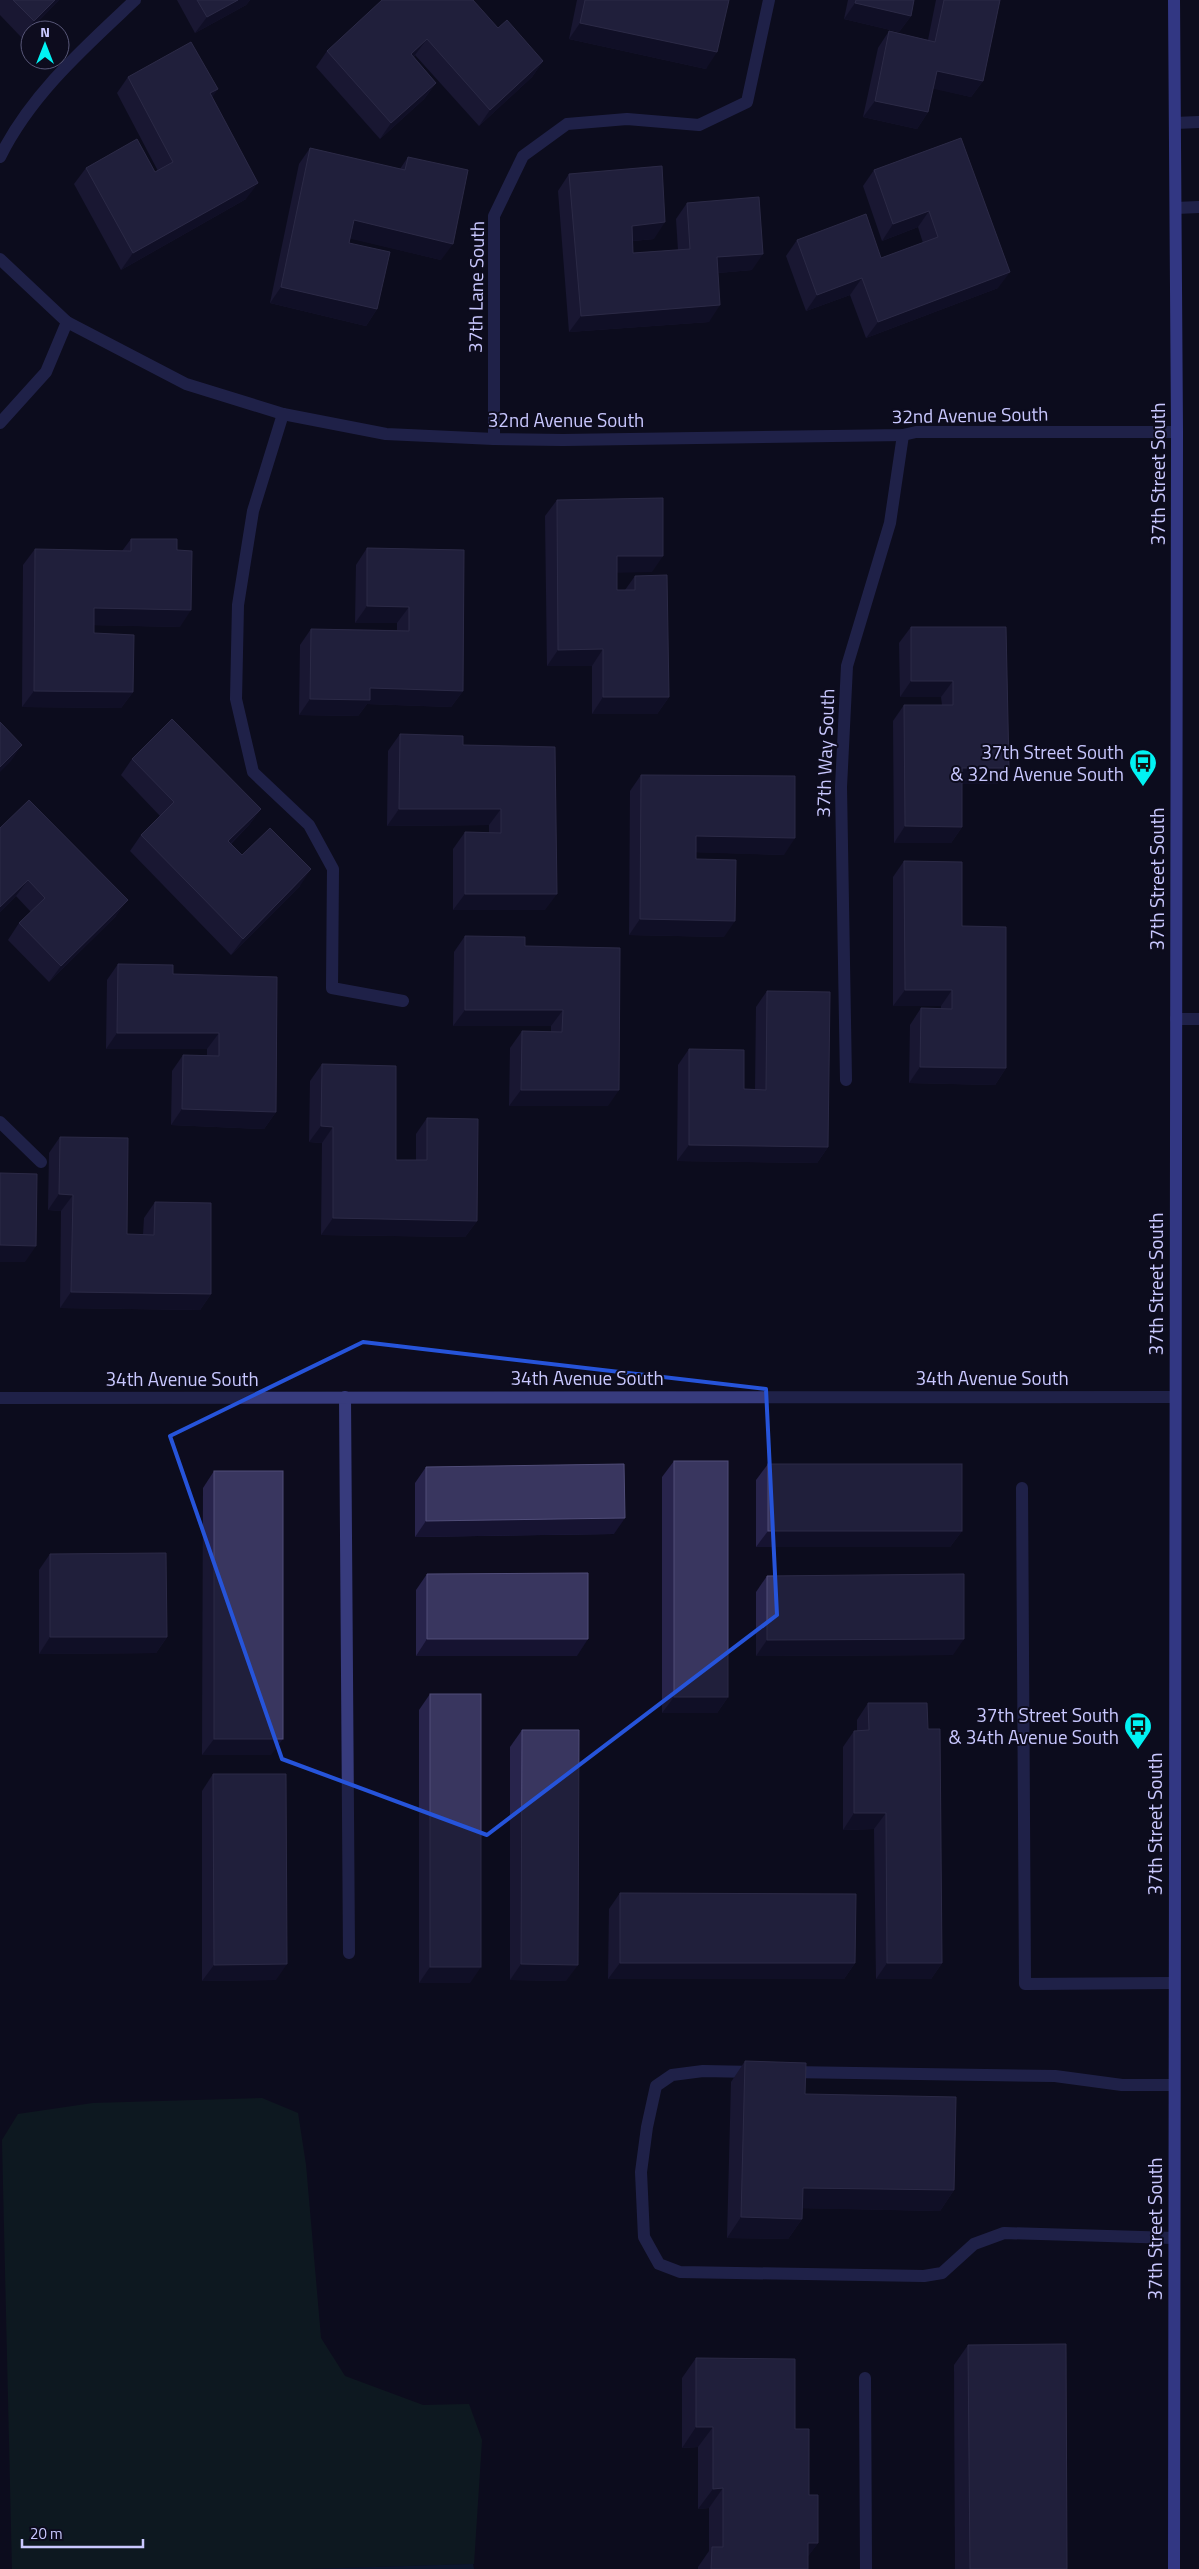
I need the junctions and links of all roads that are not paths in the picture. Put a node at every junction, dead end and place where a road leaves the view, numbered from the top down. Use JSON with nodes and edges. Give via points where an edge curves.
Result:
{"nodes":[{"id":1,"x":135,"y":0,"type":"edge"},
{"id":2,"x":769,"y":0,"type":"edge"},
{"id":3,"x":1174,"y":0,"type":"edge"},
{"id":4,"x":1175,"y":122,"type":"junction"},
{"id":5,"x":1199,"y":122,"type":"edge"},
{"id":6,"x":0,"y":157,"type":"edge"},
{"id":7,"x":1199,"y":207,"type":"edge"},
{"id":8,"x":1176,"y":208,"type":"junction"},
{"id":9,"x":0,"y":258,"type":"edge"},
{"id":10,"x":67,"y":322,"type":"junction"},
{"id":11,"x":283,"y":414,"type":"junction"},
{"id":12,"x":0,"y":423,"type":"edge"},
{"id":13,"x":1177,"y":432,"type":"junction"},
{"id":14,"x":903,"y":435,"type":"junction"},
{"id":15,"x":494,"y":439,"type":"junction"},
{"id":16,"x":404,"y":1001,"type":"dead end"},
{"id":17,"x":1176,"y":1019,"type":"junction"},
{"id":18,"x":1199,"y":1019,"type":"edge"},
{"id":19,"x":846,"y":1080,"type":"dead end"},
{"id":20,"x":0,"y":1122,"type":"edge"},
{"id":21,"x":42,"y":1162,"type":"dead end"},
{"id":22,"x":345,"y":1397,"type":"junction"},
{"id":23,"x":1174,"y":1397,"type":"junction"},
{"id":24,"x":0,"y":1398,"type":"edge"},
{"id":25,"x":1022,"y":1488,"type":"dead end"},
{"id":26,"x":349,"y":1953,"type":"dead end"},
{"id":27,"x":1174,"y":1983,"type":"junction"},
{"id":28,"x":1174,"y":2085,"type":"junction"},
{"id":29,"x":1174,"y":2238,"type":"junction"},
{"id":30,"x":864,"y":2378,"type":"dead end"},
{"id":31,"x":866,"y":2569,"type":"edge"},
{"id":32,"x":1174,"y":2569,"type":"edge"}],
"edges":[{"from":1,"to":6,"type":"street","via":[[58,73],[8,141]]},
{"from":2,"to":15,"type":"street","name":"37th Lane South","via":[[748,102],[699,125],[627,119],[567,124],[523,156],[494,216]]},
{"from":3,"to":4,"type":"street","name":"37th Street South"},
{"from":4,"to":5,"type":"street"},
{"from":4,"to":8,"type":"street","name":"37th Street South"},
{"from":7,"to":8,"type":"street"},
{"from":8,"to":13,"type":"street","name":"37th Street South"},
{"from":9,"to":10,"type":"street","name":"32nd Avenue South"},
{"from":10,"to":11,"type":"street","name":"32nd Avenue South","via":[[186,384]]},
{"from":10,"to":12,"type":"street","via":[[46,372]]},
{"from":11,"to":15,"type":"street","name":"32nd Avenue South","via":[[386,434]]},
{"from":11,"to":16,"type":"street","via":[[253,510],[238,605],[236,700],[253,772],[309,825],[333,869],[332,988]]},
{"from":13,"to":14,"type":"street","name":"32nd Avenue South","via":[[916,432]]},
{"from":13,"to":17,"type":"street","name":"37th Street South"},
{"from":14,"to":15,"type":"street","name":"32nd Avenue South"},
{"from":14,"to":19,"type":"street","name":"37th Way South","via":[[890,523],[847,666],[841,787]]},
{"from":17,"to":18,"type":"street"},
{"from":17,"to":23,"type":"street","name":"37th Street South"},
{"from":20,"to":21,"type":"street"},
{"from":22,"to":23,"type":"street","name":"34th Avenue South"},
{"from":22,"to":24,"type":"street","name":"34th Avenue South"},
{"from":22,"to":26,"type":"street"},
{"from":23,"to":27,"type":"street","name":"37th Street South"},
{"from":25,"to":27,"type":"street","via":[[1026,1984]]},
{"from":27,"to":28,"type":"street","name":"37th Street South"},
{"from":28,"to":29,"type":"street","name":"37th Street South"},
{"from":28,"to":29,"type":"street","via":[[1122,2085],[1055,2076],[703,2071],[672,2075],[656,2086],[641,2172],[644,2237],[659,2264],[680,2272],[924,2276],[942,2273],[974,2244],[1004,2232]]},
{"from":29,"to":32,"type":"street","name":"37th Street South"},
{"from":30,"to":31,"type":"street"}]}
